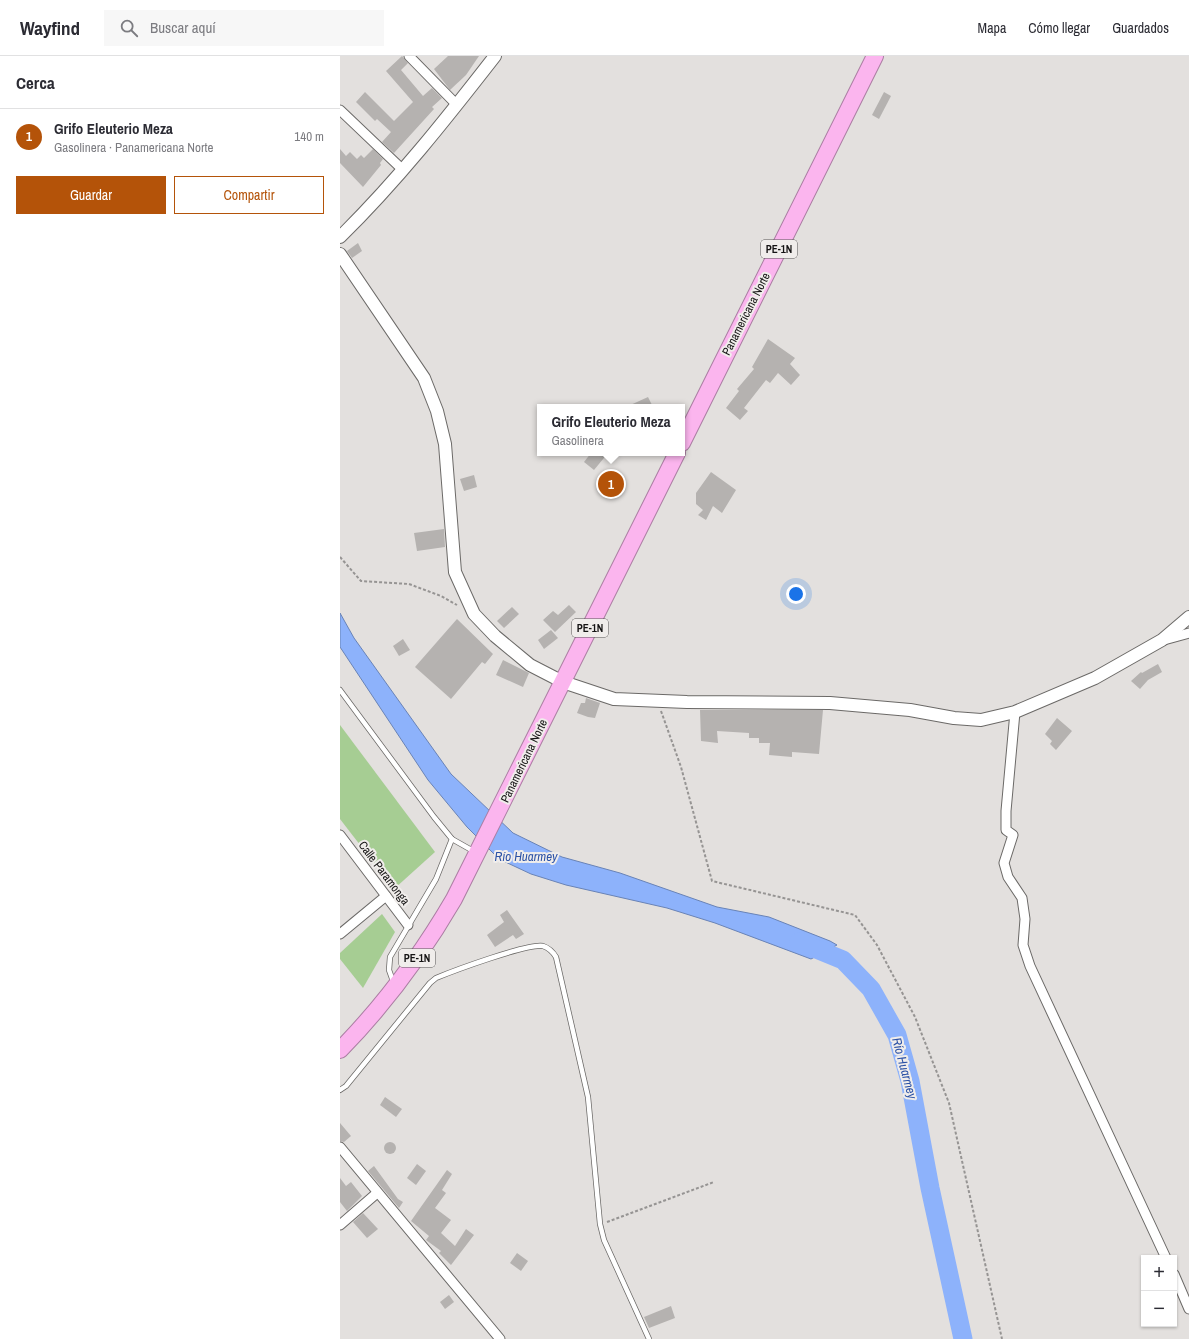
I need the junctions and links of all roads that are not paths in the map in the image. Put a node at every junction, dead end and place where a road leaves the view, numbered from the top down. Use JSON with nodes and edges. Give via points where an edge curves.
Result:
{"nodes":[{"id":1,"x":409,"y":56,"type":"edge"},
{"id":2,"x":495,"y":56,"type":"edge"},
{"id":3,"x":875,"y":56,"type":"edge"},
{"id":4,"x":457,"y":105,"type":"junction"},
{"id":5,"x":340,"y":110,"type":"edge"},
{"id":6,"x":403,"y":170,"type":"junction"},
{"id":7,"x":340,"y":237,"type":"edge"},
{"id":8,"x":340,"y":254,"type":"edge"},
{"id":9,"x":685,"y":437,"type":"edge"},
{"id":10,"x":676,"y":456,"type":"edge"},
{"id":11,"x":1189,"y":617,"type":"edge"},
{"id":12,"x":1189,"y":633,"type":"edge"},
{"id":13,"x":1162,"y":640,"type":"junction"},
{"id":14,"x":563,"y":682,"type":"junction"},
{"id":15,"x":340,"y":690,"type":"edge"},
{"id":16,"x":1015,"y":712,"type":"junction"},
{"id":17,"x":340,"y":835,"type":"edge"},
{"id":18,"x":452,"y":839,"type":"junction"},
{"id":19,"x":478,"y":853,"type":"junction"},
{"id":20,"x":386,"y":896,"type":"junction"},
{"id":21,"x":408,"y":925,"type":"junction"},
{"id":22,"x":340,"y":934,"type":"edge"},
{"id":23,"x":395,"y":988,"type":"junction"},
{"id":24,"x":340,"y":1050,"type":"edge"},
{"id":25,"x":340,"y":1090,"type":"edge"},
{"id":26,"x":340,"y":1148,"type":"edge"},
{"id":27,"x":377,"y":1193,"type":"junction"},
{"id":28,"x":340,"y":1224,"type":"edge"},
{"id":29,"x":1165,"y":1255,"type":"edge"},
{"id":30,"x":1177,"y":1281,"type":"edge"},
{"id":31,"x":1189,"y":1309,"type":"edge"},
{"id":32,"x":500,"y":1339,"type":"edge"},
{"id":33,"x":649,"y":1339,"type":"edge"}],
"edges":[{"from":1,"to":4,"type":"street"},
{"from":2,"to":4,"type":"street"},
{"from":3,"to":9,"type":"highway","name":"Panamericana Norte","number":"PE-1N"},
{"from":4,"to":6,"type":"street"},
{"from":5,"to":6,"type":"street"},
{"from":6,"to":7,"type":"street"},
{"from":8,"to":14,"type":"street","via":[[424,378],[437,411],[445,444],[455,572],[474,614],[495,636],[530,665]]},
{"from":10,"to":14,"type":"highway","name":"Panamericana Norte","number":"PE-1N"},
{"from":11,"to":13,"type":"street"},
{"from":12,"to":13,"type":"street"},
{"from":13,"to":16,"type":"street","via":[[1095,678]]},
{"from":14,"to":16,"type":"street","via":[[614,699],[830,703],[981,720]]},
{"from":14,"to":19,"type":"highway","name":"Panamericana Norte","number":"PE-1N"},
{"from":15,"to":18,"type":"lane"},
{"from":16,"to":29,"type":"street","via":[[1006,811],[1006,830],[1013,836],[1004,863],[1008,876],[1022,898],[1025,918],[1023,945],[1030,966]]},
{"from":17,"to":20,"type":"street","name":"Calle Paramonga"},
{"from":18,"to":19,"type":"lane"},
{"from":18,"to":21,"type":"lane","via":[[436,879]]},
{"from":19,"to":23,"type":"highway","name":"Panamericana Norte","number":"PE-1N","via":[[441,921]]},
{"from":20,"to":21,"type":"street","name":"Calle Paramonga"},
{"from":20,"to":22,"type":"street"},
{"from":21,"to":23,"type":"lane","via":[[390,957],[389,970]]},
{"from":23,"to":24,"type":"highway","name":"Panamericana Norte","number":"PE-1N"},
{"from":25,"to":33,"type":"lane","via":[[436,978],[535,945],[552,950],[556,957],[588,1097],[600,1224],[604,1240]]},
{"from":26,"to":27,"type":"street"},
{"from":27,"to":28,"type":"street"},
{"from":27,"to":32,"type":"street"},
{"from":30,"to":31,"type":"street"}]}
